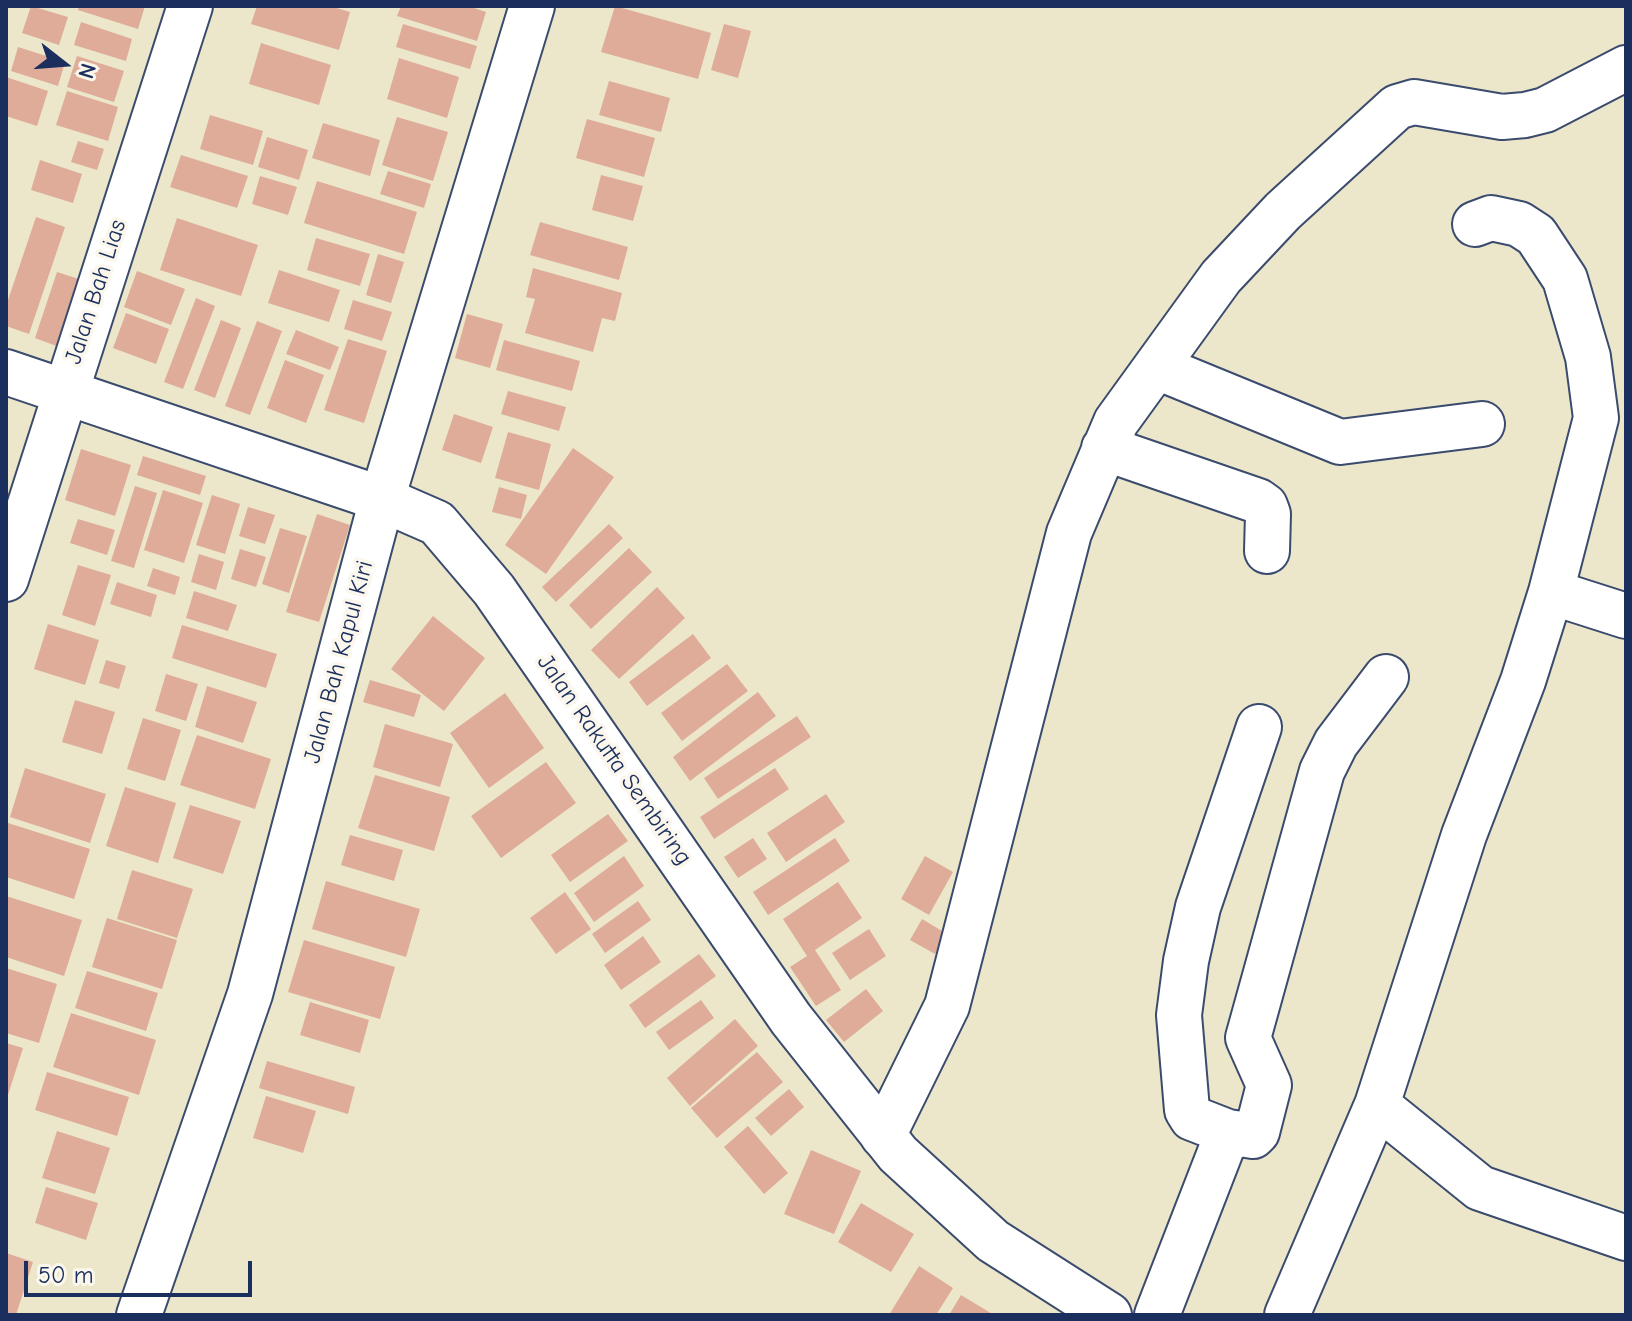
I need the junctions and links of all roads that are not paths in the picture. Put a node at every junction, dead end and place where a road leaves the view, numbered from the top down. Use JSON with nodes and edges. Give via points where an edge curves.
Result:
{"nodes":[{"id":1,"x":190,"y":6,"type":"edge"},
{"id":2,"x":532,"y":6,"type":"edge"},
{"id":3,"x":1626,"y":68,"type":"edge"},
{"id":4,"x":1475,"y":224,"type":"dead end"},
{"id":5,"x":1157,"y":367,"type":"junction"},
{"id":6,"x":6,"y":372,"type":"edge"},
{"id":7,"x":64,"y":391,"type":"junction"},
{"id":8,"x":1482,"y":424,"type":"dead end"},
{"id":9,"x":1104,"y":448,"type":"junction"},
{"id":10,"x":382,"y":499,"type":"junction"},
{"id":11,"x":1267,"y":551,"type":"dead end"},
{"id":12,"x":6,"y":579,"type":"edge"},
{"id":13,"x":1551,"y":592,"type":"junction"},
{"id":14,"x":1626,"y":616,"type":"edge"},
{"id":15,"x":1386,"y":677,"type":"dead end"},
{"id":16,"x":1259,"y":727,"type":"dead end"},
{"id":17,"x":1377,"y":1105,"type":"junction"},
{"id":18,"x":1228,"y":1132,"type":"junction"},
{"id":19,"x":883,"y":1136,"type":"junction"},
{"id":20,"x":1626,"y":1238,"type":"edge"},
{"id":21,"x":139,"y":1315,"type":"edge"},
{"id":22,"x":1109,"y":1315,"type":"edge"},
{"id":23,"x":1157,"y":1315,"type":"edge"},
{"id":24,"x":1287,"y":1315,"type":"edge"}],
"edges":[{"from":1,"to":7,"type":"street","name":"Jalan Bah Lias"},
{"from":2,"to":10,"type":"street","name":"Jalan Bah Kapul Kiri"},
{"from":3,"to":5,"type":"street","via":[[1525,115],[1502,117],[1414,102],[1397,107],[1283,211],[1221,277]]},
{"from":4,"to":13,"type":"street","via":[[1506,219],[1536,235],[1565,279],[1588,357],[1596,418]]},
{"from":5,"to":8,"type":"street","via":[[1340,442]]},
{"from":5,"to":9,"type":"street","via":[[1116,422]]},
{"from":6,"to":7,"type":"street","name":"Jalan Rakutta Sembiring"},
{"from":7,"to":10,"type":"street","name":"Jalan Rakutta Sembiring"},
{"from":7,"to":12,"type":"street","name":"Jalan Bah Lias"},
{"from":9,"to":11,"type":"street","via":[[1258,501],[1268,514]]},
{"from":9,"to":19,"type":"street","via":[[1069,533],[947,1006]]},
{"from":10,"to":19,"type":"street","name":"Jalan Rakutta Sembiring","via":[[437,523],[494,590],[791,1019]]},
{"from":10,"to":21,"type":"street","name":"Jalan Bah Kapul Kiri","via":[[250,994]]},
{"from":13,"to":14,"type":"street"},
{"from":13,"to":17,"type":"street","via":[[1464,835]]},
{"from":15,"to":18,"type":"street","via":[[1328,755],[1248,1038],[1269,1085],[1257,1132]]},
{"from":16,"to":18,"type":"street","via":[[1198,907],[1179,1015],[1187,1110],[1192,1118]]},
{"from":17,"to":20,"type":"street","via":[[1480,1188]]},
{"from":17,"to":24,"type":"street"},
{"from":18,"to":23,"type":"street"},
{"from":19,"to":22,"type":"street","name":"Jalan Rakutta Sembiring","via":[[993,1241]]}]}
